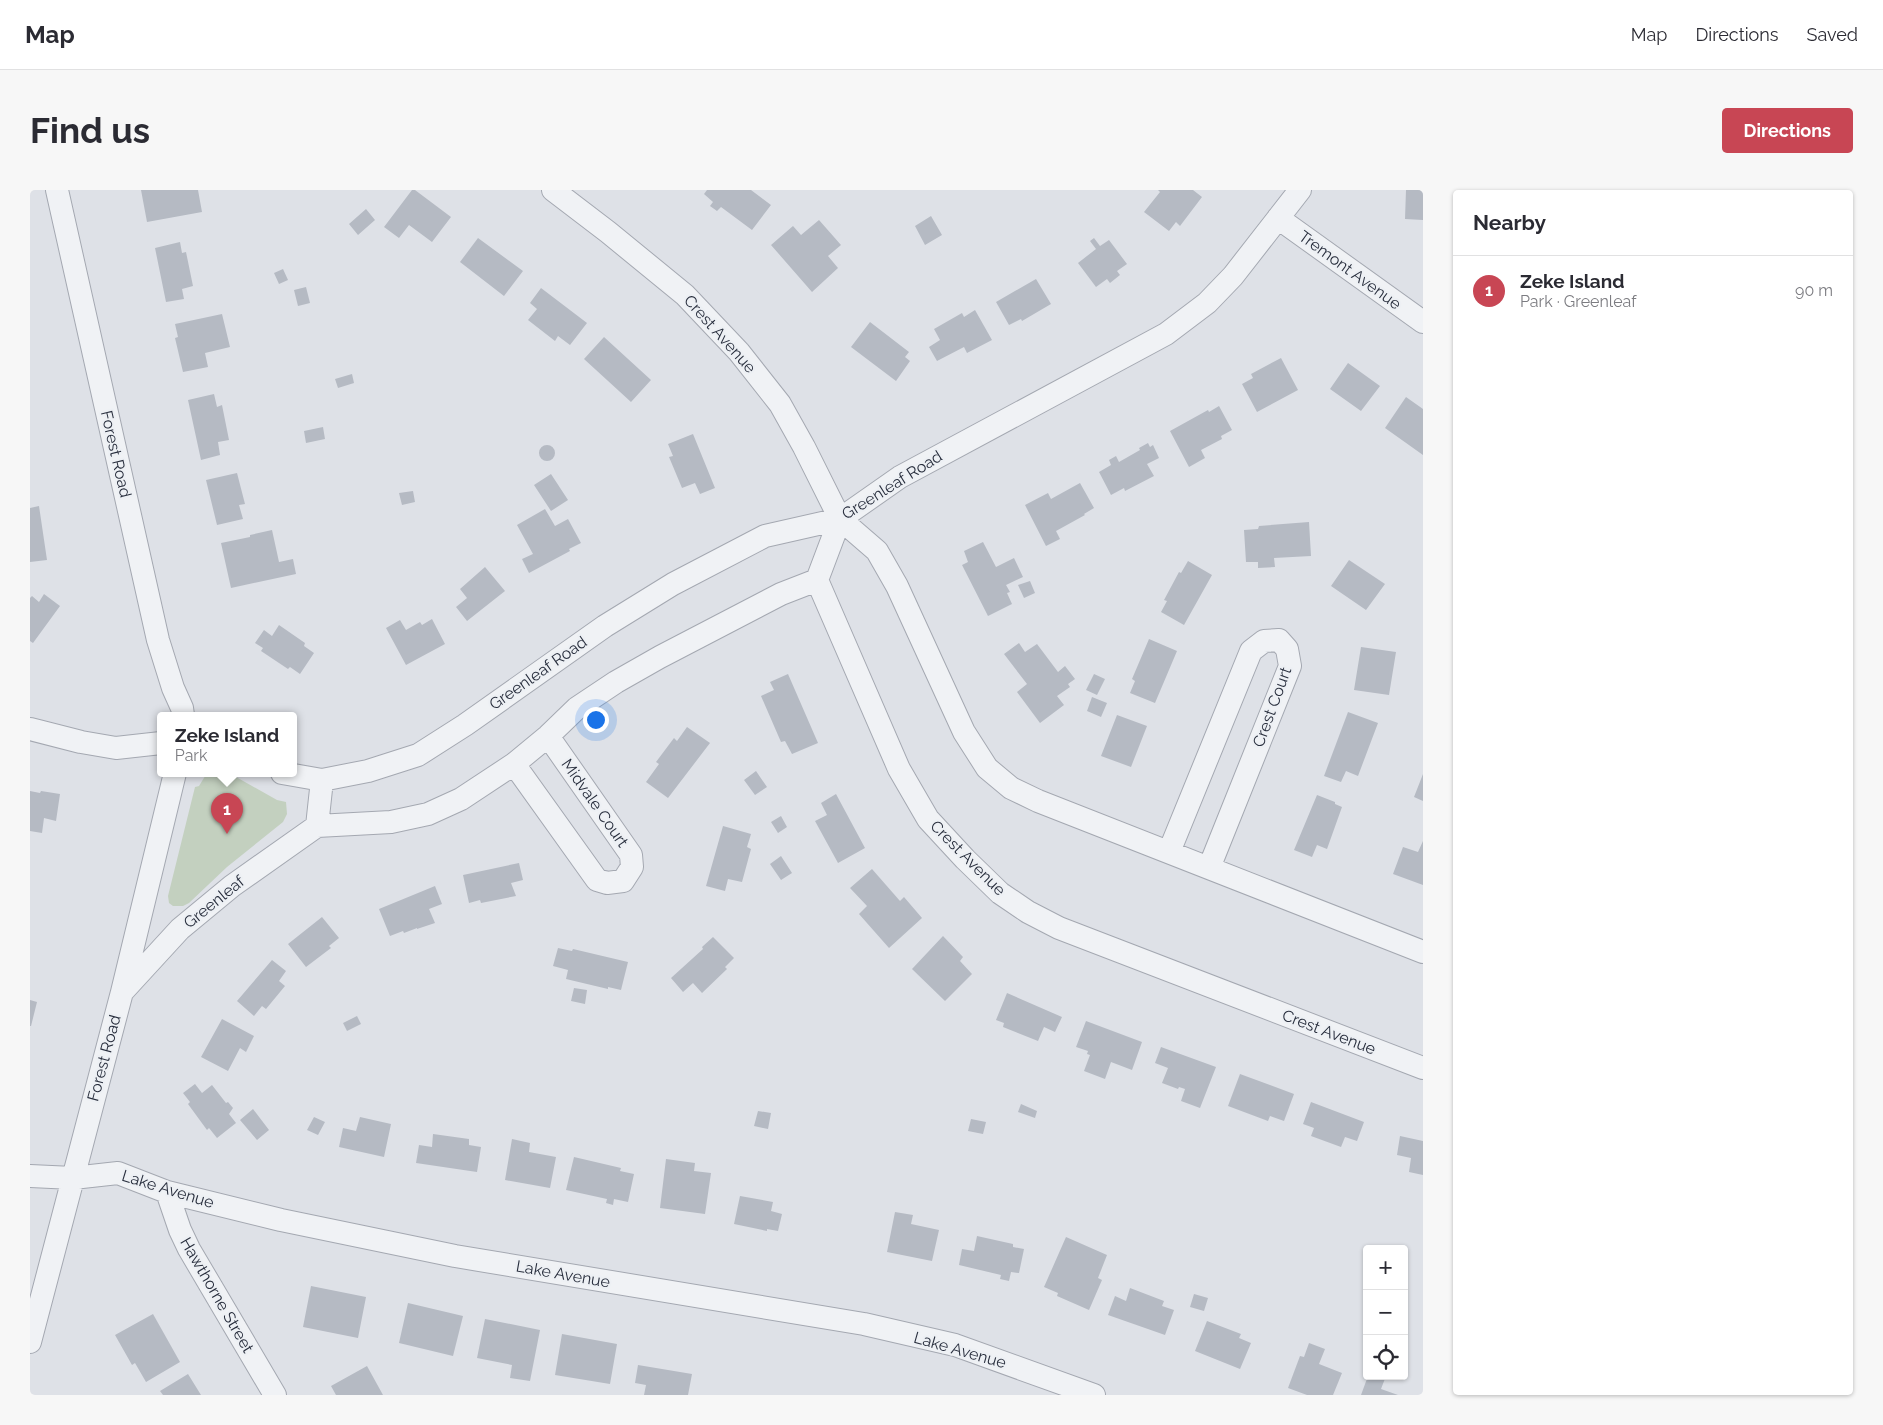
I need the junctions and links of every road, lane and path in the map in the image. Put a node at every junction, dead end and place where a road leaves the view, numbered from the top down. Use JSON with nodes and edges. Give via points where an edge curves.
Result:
{"nodes":[{"id":1,"x":57,"y":190,"type":"edge"},
{"id":2,"x":553,"y":190,"type":"edge"},
{"id":3,"x":1300,"y":190,"type":"edge"},
{"id":4,"x":1278,"y":218,"type":"junction"},
{"id":5,"x":1423,"y":322,"type":"edge"},
{"id":6,"x":840,"y":519,"type":"junction"},
{"id":7,"x":817,"y":580,"type":"junction"},
{"id":8,"x":182,"y":712,"type":"edge"},
{"id":9,"x":30,"y":729,"type":"edge"},
{"id":10,"x":548,"y":736,"type":"junction"},
{"id":11,"x":157,"y":743,"type":"edge"},
{"id":12,"x":514,"y":764,"type":"junction"},
{"id":13,"x":297,"y":776,"type":"edge"},
{"id":14,"x":174,"y":777,"type":"edge"},
{"id":15,"x":322,"y":780,"type":"junction"},
{"id":16,"x":317,"y":826,"type":"junction"},
{"id":17,"x":1169,"y":852,"type":"junction"},
{"id":18,"x":1209,"y":868,"type":"junction"},
{"id":19,"x":1423,"y":952,"type":"edge"},
{"id":20,"x":122,"y":992,"type":"junction"},
{"id":21,"x":1423,"y":1068,"type":"edge"},
{"id":22,"x":30,"y":1176,"type":"edge"},
{"id":23,"x":73,"y":1178,"type":"junction"},
{"id":24,"x":168,"y":1192,"type":"junction"},
{"id":25,"x":30,"y":1342,"type":"edge"},
{"id":26,"x":275,"y":1395,"type":"edge"},
{"id":27,"x":1094,"y":1395,"type":"edge"}],
"edges":[{"from":1,"to":8,"type":"street","name":"Forest Road","via":[[158,640]]},
{"from":2,"to":6,"type":"street","name":"Crest Avenue","via":[[685,295],[739,352],[780,404]]},
{"from":3,"to":4,"type":"street","name":"Greenleaf Road"},
{"from":4,"to":5,"type":"street","name":"Tremont Avenue"},
{"from":4,"to":6,"type":"street","name":"Greenleaf Road","via":[[1233,276],[1207,303],[1166,334],[900,477]]},
{"from":6,"to":7,"type":"street"},
{"from":6,"to":15,"type":"street","name":"Greenleaf Road","via":[[765,536],[673,584],[605,626],[418,755],[368,771]]},
{"from":6,"to":17,"type":"street","name":"Crest Avenue","via":[[877,551],[897,586],[964,732],[987,768],[1011,788],[1038,801]]},
{"from":7,"to":10,"type":"street","via":[[781,594],[631,674],[577,708]]},
{"from":7,"to":21,"type":"street","name":"Crest Avenue","via":[[899,769],[928,818],[1000,893],[1059,928]]},
{"from":9,"to":11,"type":"street","via":[[116,748]]},
{"from":10,"to":12,"type":"street"},
{"from":10,"to":12,"type":"street","name":"Midvale Court","via":[[631,855],[632,867],[623,881],[607,883],[597,880]]},
{"from":12,"to":16,"type":"street","via":[[461,799],[428,814],[391,822]]},
{"from":13,"to":15,"type":"street","name":"Greenleaf Road"},
{"from":14,"to":20,"type":"street","name":"Forest Road"},
{"from":15,"to":16,"type":"street"},
{"from":16,"to":20,"type":"street","name":"Greenleaf","via":[[232,886],[180,929]]},
{"from":17,"to":18,"type":"street","name":"Crest Avenue"},
{"from":17,"to":18,"type":"street","name":"Crest Court","via":[[1251,650],[1264,641],[1279,640],[1286,650],[1290,666]]},
{"from":18,"to":19,"type":"street","name":"Crest Avenue"},
{"from":20,"to":23,"type":"street","name":"Forest Road"},
{"from":22,"to":23,"type":"street","name":"Lake Avenue"},
{"from":23,"to":24,"type":"street","name":"Lake Avenue","via":[[118,1173]]},
{"from":23,"to":25,"type":"street","name":"Forest Road"},
{"from":24,"to":26,"type":"street","name":"Hawthorne Street","via":[[189,1249]]},
{"from":24,"to":27,"type":"street","name":"Lake Avenue","via":[[281,1220],[455,1256],[864,1324],[952,1344]]}]}
